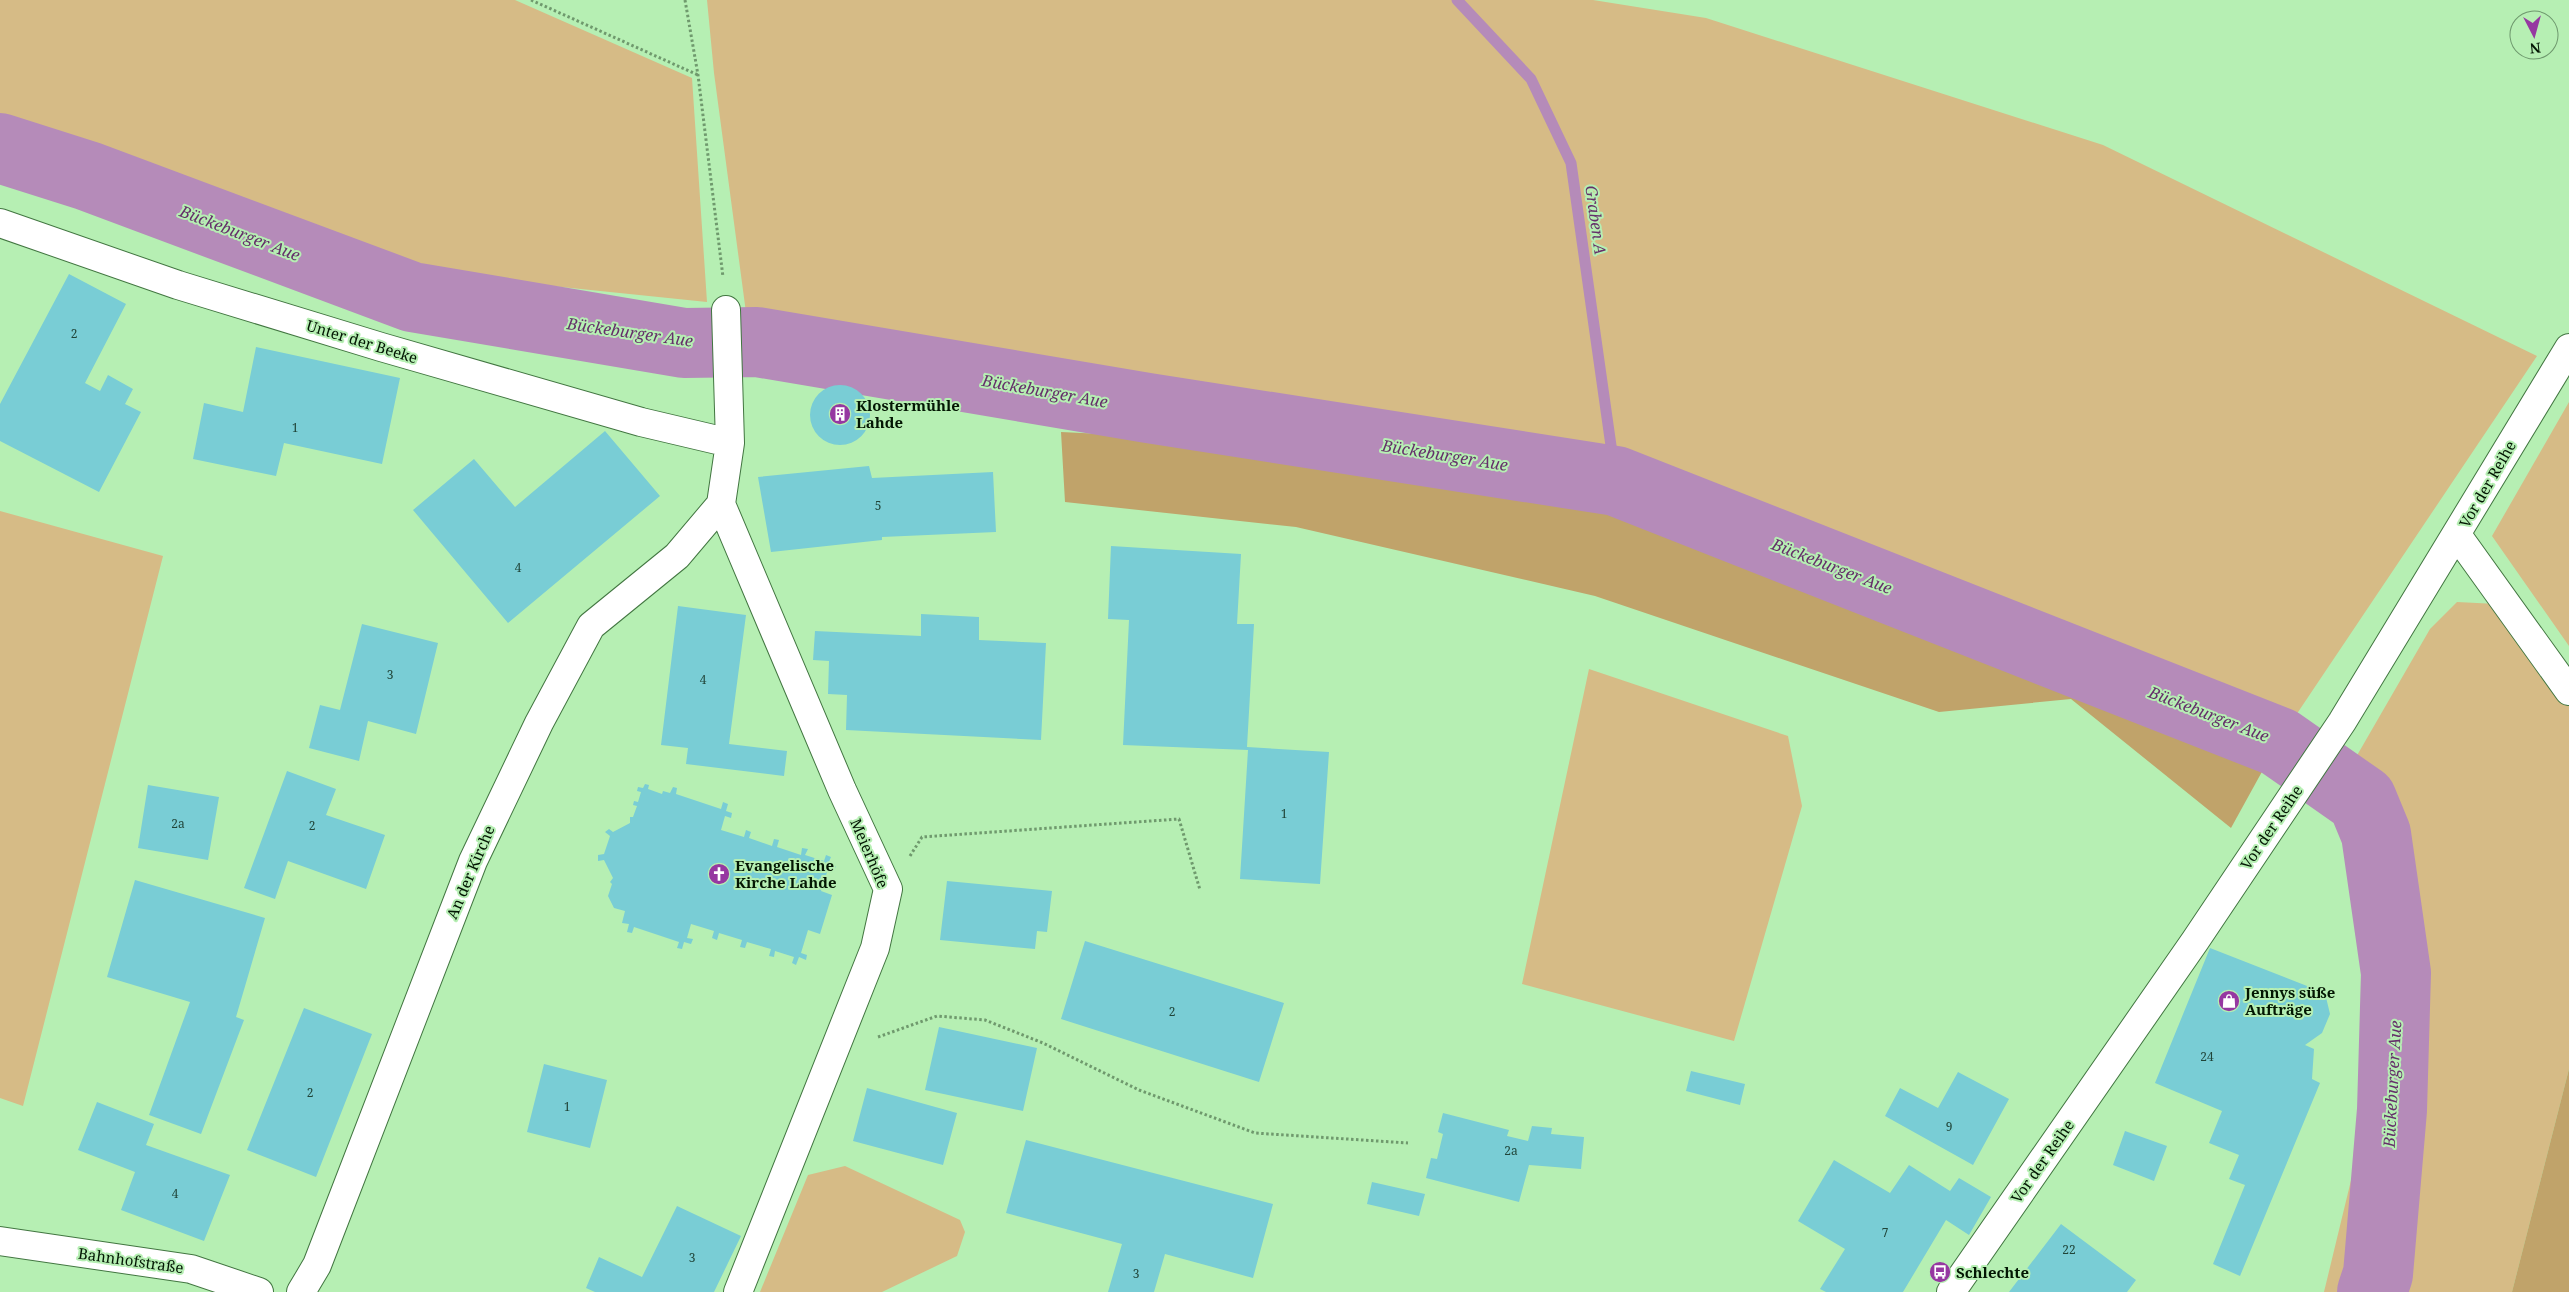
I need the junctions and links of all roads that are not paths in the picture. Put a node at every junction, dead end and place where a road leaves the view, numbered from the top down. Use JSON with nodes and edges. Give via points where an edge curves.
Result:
{"nodes":[{"id":1,"x":0,"y":223,"type":"edge"},
{"id":2,"x":726,"y":310,"type":"road end"},
{"id":3,"x":2569,"y":348,"type":"edge"},
{"id":4,"x":730,"y":443,"type":"junction"},
{"id":5,"x":721,"y":504,"type":"junction"},
{"id":6,"x":2457,"y":535,"type":"junction"},
{"id":7,"x":2569,"y":690,"type":"edge"},
{"id":8,"x":0,"y":1241,"type":"edge"},
{"id":9,"x":258,"y":1292,"type":"edge"},
{"id":10,"x":301,"y":1292,"type":"edge"},
{"id":11,"x":738,"y":1292,"type":"edge"},
{"id":12,"x":1951,"y":1292,"type":"edge"}],
"edges":[{"from":1,"to":4,"type":"street","name":"Unter der Beeke","via":[[178,285],[362,341],[641,422]]},
{"from":2,"to":4,"type":"street"},
{"from":3,"to":6,"type":"street","name":"Vor der Reihe"},
{"from":4,"to":5,"type":"street"},
{"from":5,"to":10,"type":"street","name":"An der Kirche","via":[[677,556],[591,626],[539,723],[473,861],[317,1265]]},
{"from":5,"to":11,"type":"street","name":"Meierhöfe","via":[[842,790],[888,889],[875,948]]},
{"from":6,"to":7,"type":"street"},
{"from":6,"to":12,"type":"street","name":"Vor der Reihe","via":[[2342,722]]},
{"from":8,"to":9,"type":"street","name":"Bahnhofstraße","via":[[191,1269]]}]}
